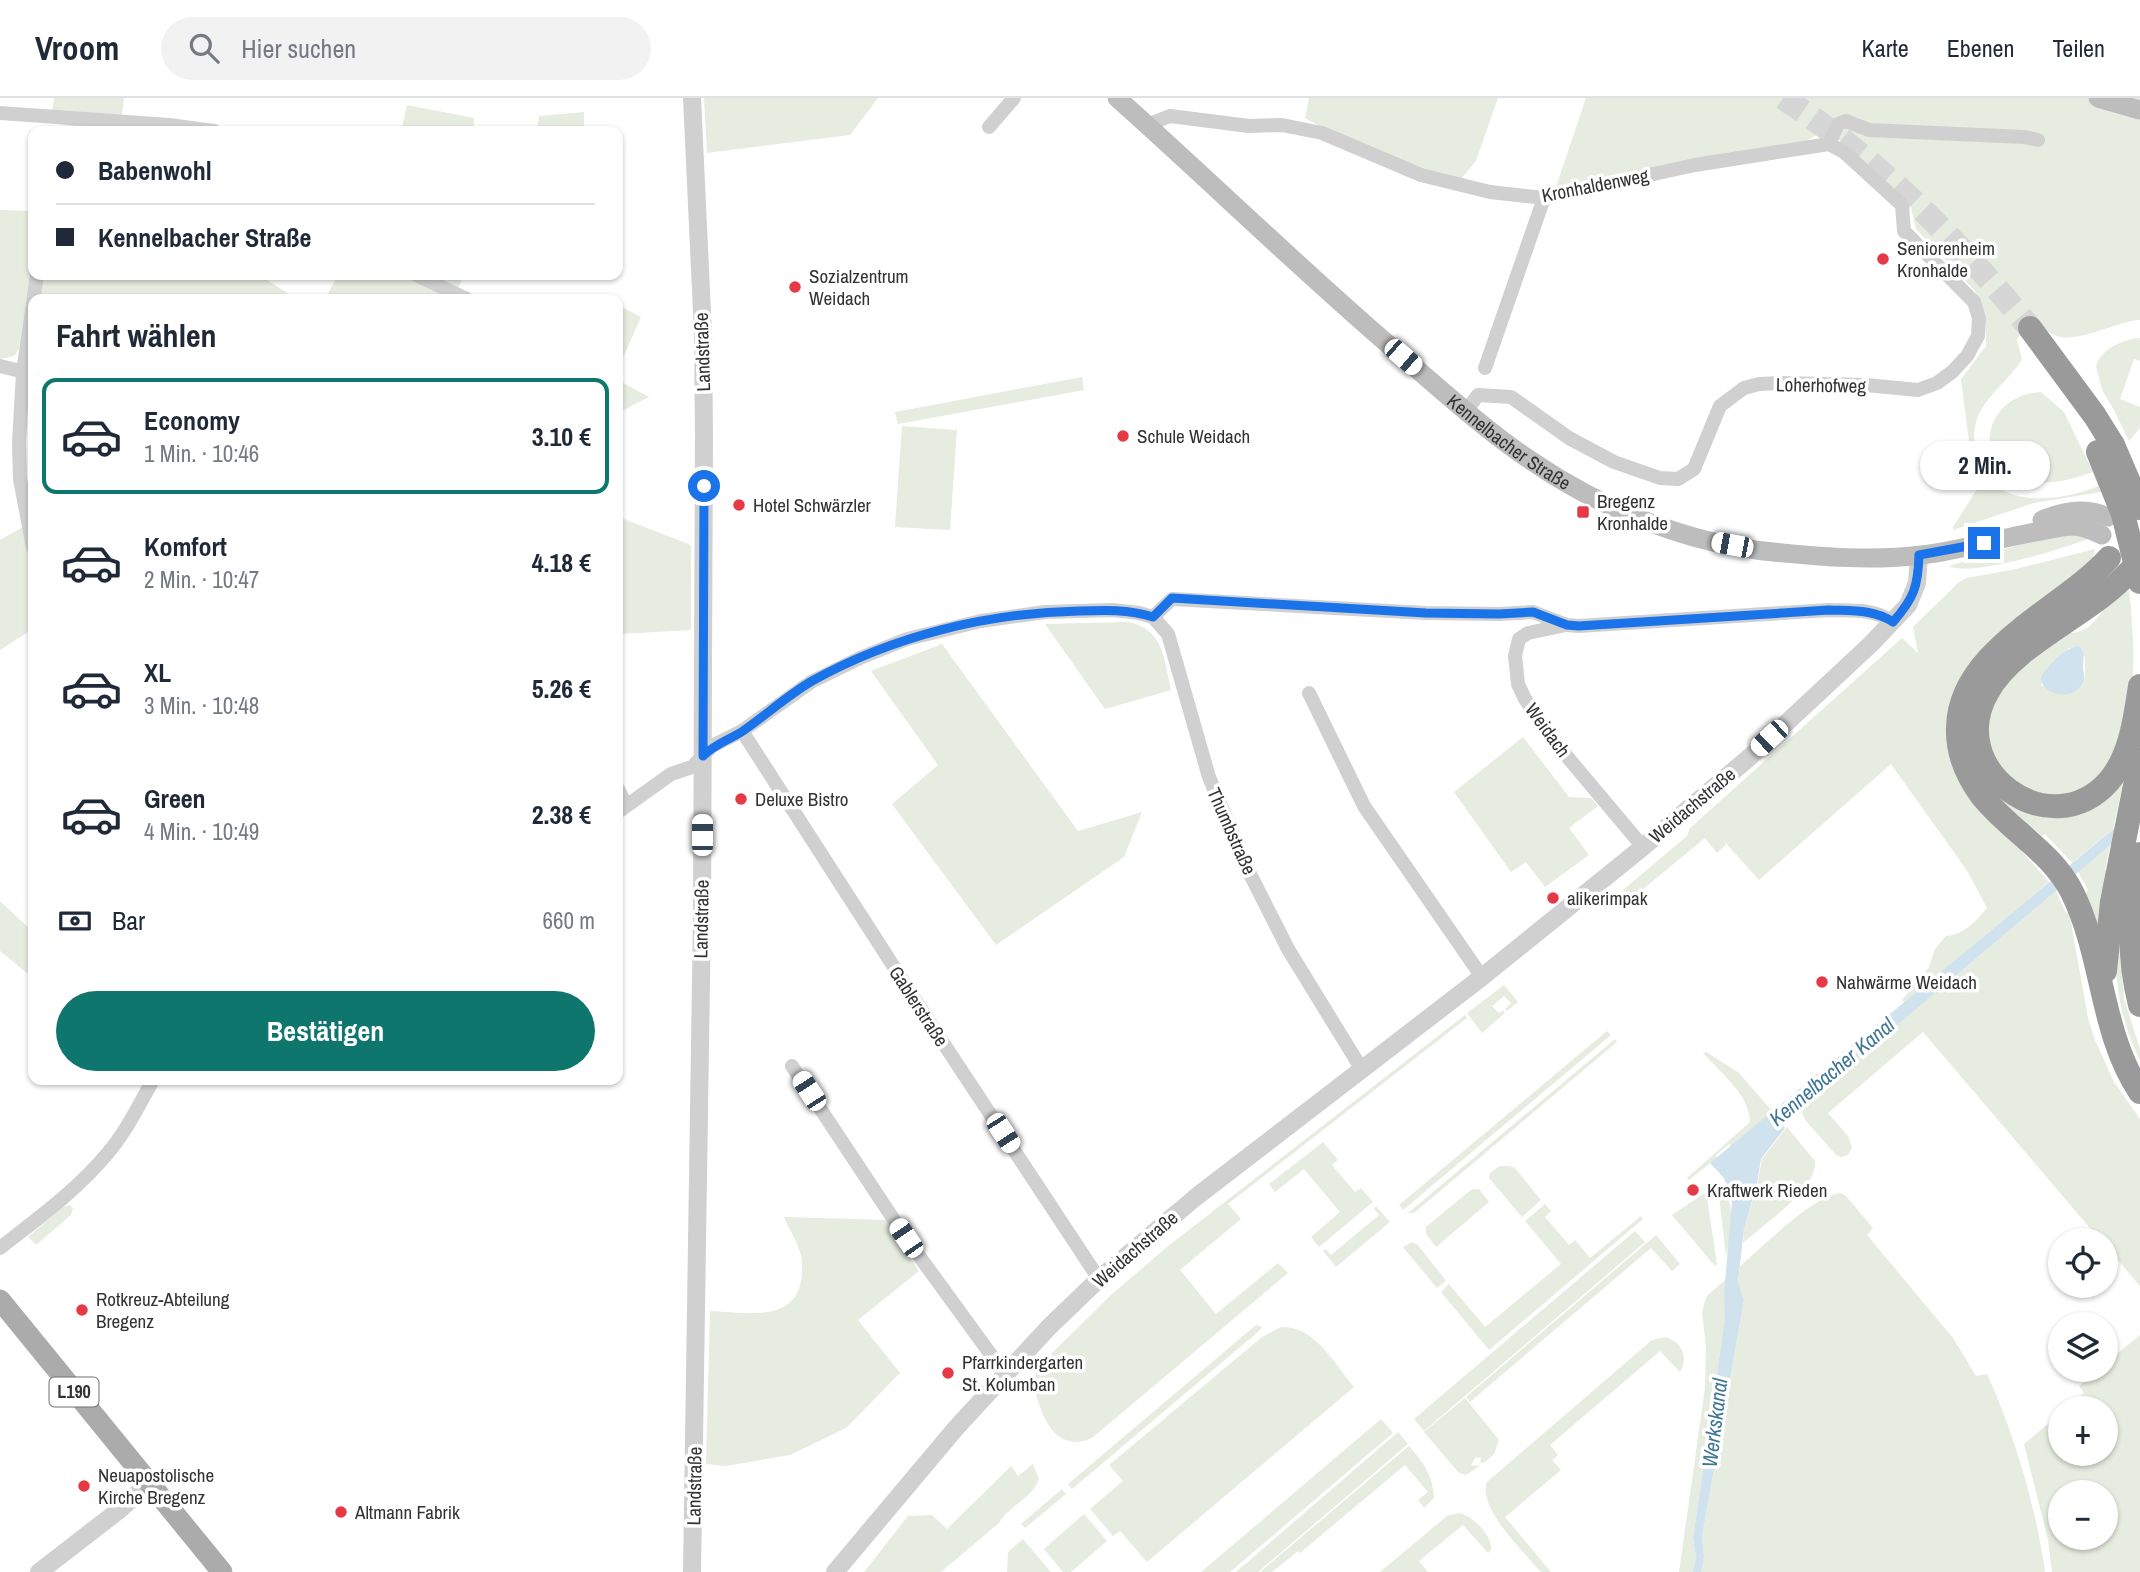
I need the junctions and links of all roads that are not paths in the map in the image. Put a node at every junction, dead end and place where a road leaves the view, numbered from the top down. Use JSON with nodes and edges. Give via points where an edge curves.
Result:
{"nodes":[{"id":1,"x":692,"y":98,"type":"edge"},
{"id":2,"x":1014,"y":98,"type":"edge"},
{"id":3,"x":1117,"y":98,"type":"edge"},
{"id":4,"x":2098,"y":98,"type":"edge"},
{"id":5,"x":2140,"y":110,"type":"edge"},
{"id":6,"x":0,"y":113,"type":"edge"},
{"id":7,"x":1147,"y":125,"type":"junction"},
{"id":8,"x":89,"y":126,"type":"edge"},
{"id":9,"x":176,"y":126,"type":"edge"},
{"id":10,"x":989,"y":127,"type":"dead end"},
{"id":11,"x":2038,"y":140,"type":"dead end"},
{"id":12,"x":1829,"y":144,"type":"junction"},
{"id":13,"x":1544,"y":198,"type":"junction"},
{"id":14,"x":427,"y":280,"type":"edge"},
{"id":15,"x":456,"y":294,"type":"edge"},
{"id":16,"x":2030,"y":328,"type":"tunnel mouth"},
{"id":17,"x":0,"y":366,"type":"edge"},
{"id":18,"x":1485,"y":368,"type":"dead end"},
{"id":19,"x":28,"y":373,"type":"edge"},
{"id":20,"x":1466,"y":411,"type":"junction"},
{"id":21,"x":2106,"y":448,"type":"junction"},
{"id":22,"x":28,"y":502,"type":"edge"},
{"id":23,"x":2140,"y":502,"type":"edge"},
{"id":24,"x":2140,"y":508,"type":"edge"},
{"id":25,"x":1919,"y":555,"type":"junction"},
{"id":26,"x":2121,"y":556,"type":"edge"},
{"id":27,"x":1153,"y":617,"type":"junction"},
{"id":28,"x":1893,"y":622,"type":"junction"},
{"id":29,"x":1567,"y":625,"type":"junction"},
{"id":30,"x":2140,"y":686,"type":"edge"},
{"id":31,"x":1310,"y":693,"type":"dead end"},
{"id":32,"x":742,"y":731,"type":"junction"},
{"id":33,"x":703,"y":756,"type":"junction"},
{"id":34,"x":2139,"y":766,"type":"edge"},
{"id":35,"x":623,"y":808,"type":"edge"},
{"id":36,"x":1643,"y":847,"type":"junction"},
{"id":37,"x":2130,"y":855,"type":"edge"},
{"id":38,"x":2140,"y":941,"type":"edge"},
{"id":39,"x":1482,"y":977,"type":"junction"},
{"id":40,"x":2135,"y":978,"type":"junction"},
{"id":41,"x":2105,"y":1004,"type":"junction"},
{"id":42,"x":2140,"y":1005,"type":"edge"},
{"id":43,"x":793,"y":1066,"type":"dead end"},
{"id":44,"x":1361,"y":1068,"type":"junction"},
{"id":45,"x":150,"y":1085,"type":"edge"},
{"id":46,"x":2140,"y":1092,"type":"edge"},
{"id":47,"x":0,"y":1248,"type":"edge"},
{"id":48,"x":1099,"y":1279,"type":"junction"},
{"id":49,"x":0,"y":1300,"type":"edge"},
{"id":50,"x":1005,"y":1374,"type":"junction"},
{"id":51,"x":143,"y":1490,"type":"junction"},
{"id":52,"x":39,"y":1572,"type":"edge"},
{"id":53,"x":222,"y":1572,"type":"edge"},
{"id":54,"x":692,"y":1572,"type":"edge"},
{"id":55,"x":835,"y":1572,"type":"edge"}],
"edges":[{"from":1,"to":33,"type":"street","name":"Landstraße","via":[[704,383]]},
{"from":2,"to":10,"type":"street"},
{"from":3,"to":7,"type":"main road","name":"Kennelbacher Straße"},
{"from":4,"to":5,"type":"main road"},
{"from":6,"to":8,"type":"street"},
{"from":7,"to":13,"type":"street","name":"Kronhaldenweg","via":[[1170,116],[1249,126],[1282,125],[1322,134],[1434,178],[1490,192]]},
{"from":7,"to":20,"type":"main road","name":"Kennelbacher Straße","via":[[1340,303]]},
{"from":8,"to":9,"type":"street"},
{"from":11,"to":12,"type":"street","via":[[1869,130],[1846,121],[1838,124]]},
{"from":12,"to":13,"type":"street","name":"Kronhaldenweg","via":[[1695,164]]},
{"from":12,"to":20,"type":"street","name":"Loherhofweg","via":[[1902,205],[1904,231],[1974,302],[1978,336],[1952,372],[1918,390],[1781,383],[1744,388],[1720,406],[1694,469],[1678,480],[1614,462],[1569,438],[1511,397],[1478,395]]},
{"from":13,"to":18,"type":"street"},
{"from":14,"to":15,"type":"street"},
{"from":16,"to":21,"type":"highway","via":[[2095,416]]},
{"from":17,"to":19,"type":"street"},
{"from":19,"to":22,"type":"street","via":[[19,443]]},
{"from":20,"to":25,"type":"main road","name":"Kennelbacher Straße","via":[[1532,462],[1585,494],[1653,523],[1769,552],[1838,558]]},
{"from":21,"to":24,"type":"highway","bridge":true},
{"from":21,"to":26,"type":"highway","bridge":true,"via":[[2125,522]]},
{"from":23,"to":26,"type":"main road","via":[[2117,508]]},
{"from":25,"to":26,"type":"main road","name":"Kennelbacher Straße","via":[[2076,526]]},
{"from":25,"to":28,"type":"street","name":"Weidachstraße","via":[[1915,592]]},
{"from":26,"to":30,"type":"highway","via":[[2101,598],[2029,649],[1987,691],[1978,719],[1978,744],[1986,766],[2010,792],[2035,804],[2060,805],[2088,797],[2110,780],[2127,748]]},
{"from":26,"to":41,"type":"highway","via":[[1992,655],[1971,681],[1958,722],[1959,749],[1972,781],[2059,871],[2077,902]]},
{"from":27,"to":29,"type":"street","via":[[1172,598],[1426,613],[1533,612]]},
{"from":27,"to":32,"type":"street","via":[[1113,610],[1045,612],[907,639],[811,682]]},
{"from":27,"to":44,"type":"street","name":"Thumbstraße","via":[[1168,634],[1209,777],[1247,868],[1288,949]]},
{"from":28,"to":29,"type":"street","via":[[1866,611],[1829,610]]},
{"from":28,"to":36,"type":"street","name":"Weidachstraße","via":[[1751,755]]},
{"from":29,"to":36,"type":"street","name":"Weidach","via":[[1519,639],[1515,656],[1518,684],[1559,747]]},
{"from":31,"to":39,"type":"street","via":[[1364,806]]},
{"from":32,"to":33,"type":"street","via":[[712,746]]},
{"from":32,"to":48,"type":"street","name":"Gablerstraße"},
{"from":33,"to":35,"type":"street"},
{"from":33,"to":54,"type":"street","name":"Landstraße"},
{"from":34,"to":37,"type":"highway"},
{"from":36,"to":39,"type":"street","name":"Weidachstraße"},
{"from":37,"to":40,"type":"highway"},
{"from":37,"to":41,"type":"highway","via":[[2106,951]]},
{"from":38,"to":40,"type":"highway"},
{"from":39,"to":44,"type":"street","name":"Weidachstraße"},
{"from":40,"to":42,"type":"highway"},
{"from":41,"to":46,"type":"highway","via":[[2121,1059]]},
{"from":43,"to":50,"type":"street","via":[[906,1238]]},
{"from":44,"to":48,"type":"street","name":"Weidachstraße"},
{"from":45,"to":47,"type":"street","via":[[107,1154],[71,1191]]},
{"from":48,"to":50,"type":"street","name":"Weidachstraße"},
{"from":49,"to":51,"type":"main road","number":"L190"},
{"from":50,"to":55,"type":"street","name":"Weidachstraße"},
{"from":51,"to":52,"type":"street"},
{"from":51,"to":53,"type":"main road","number":"L190"}]}
